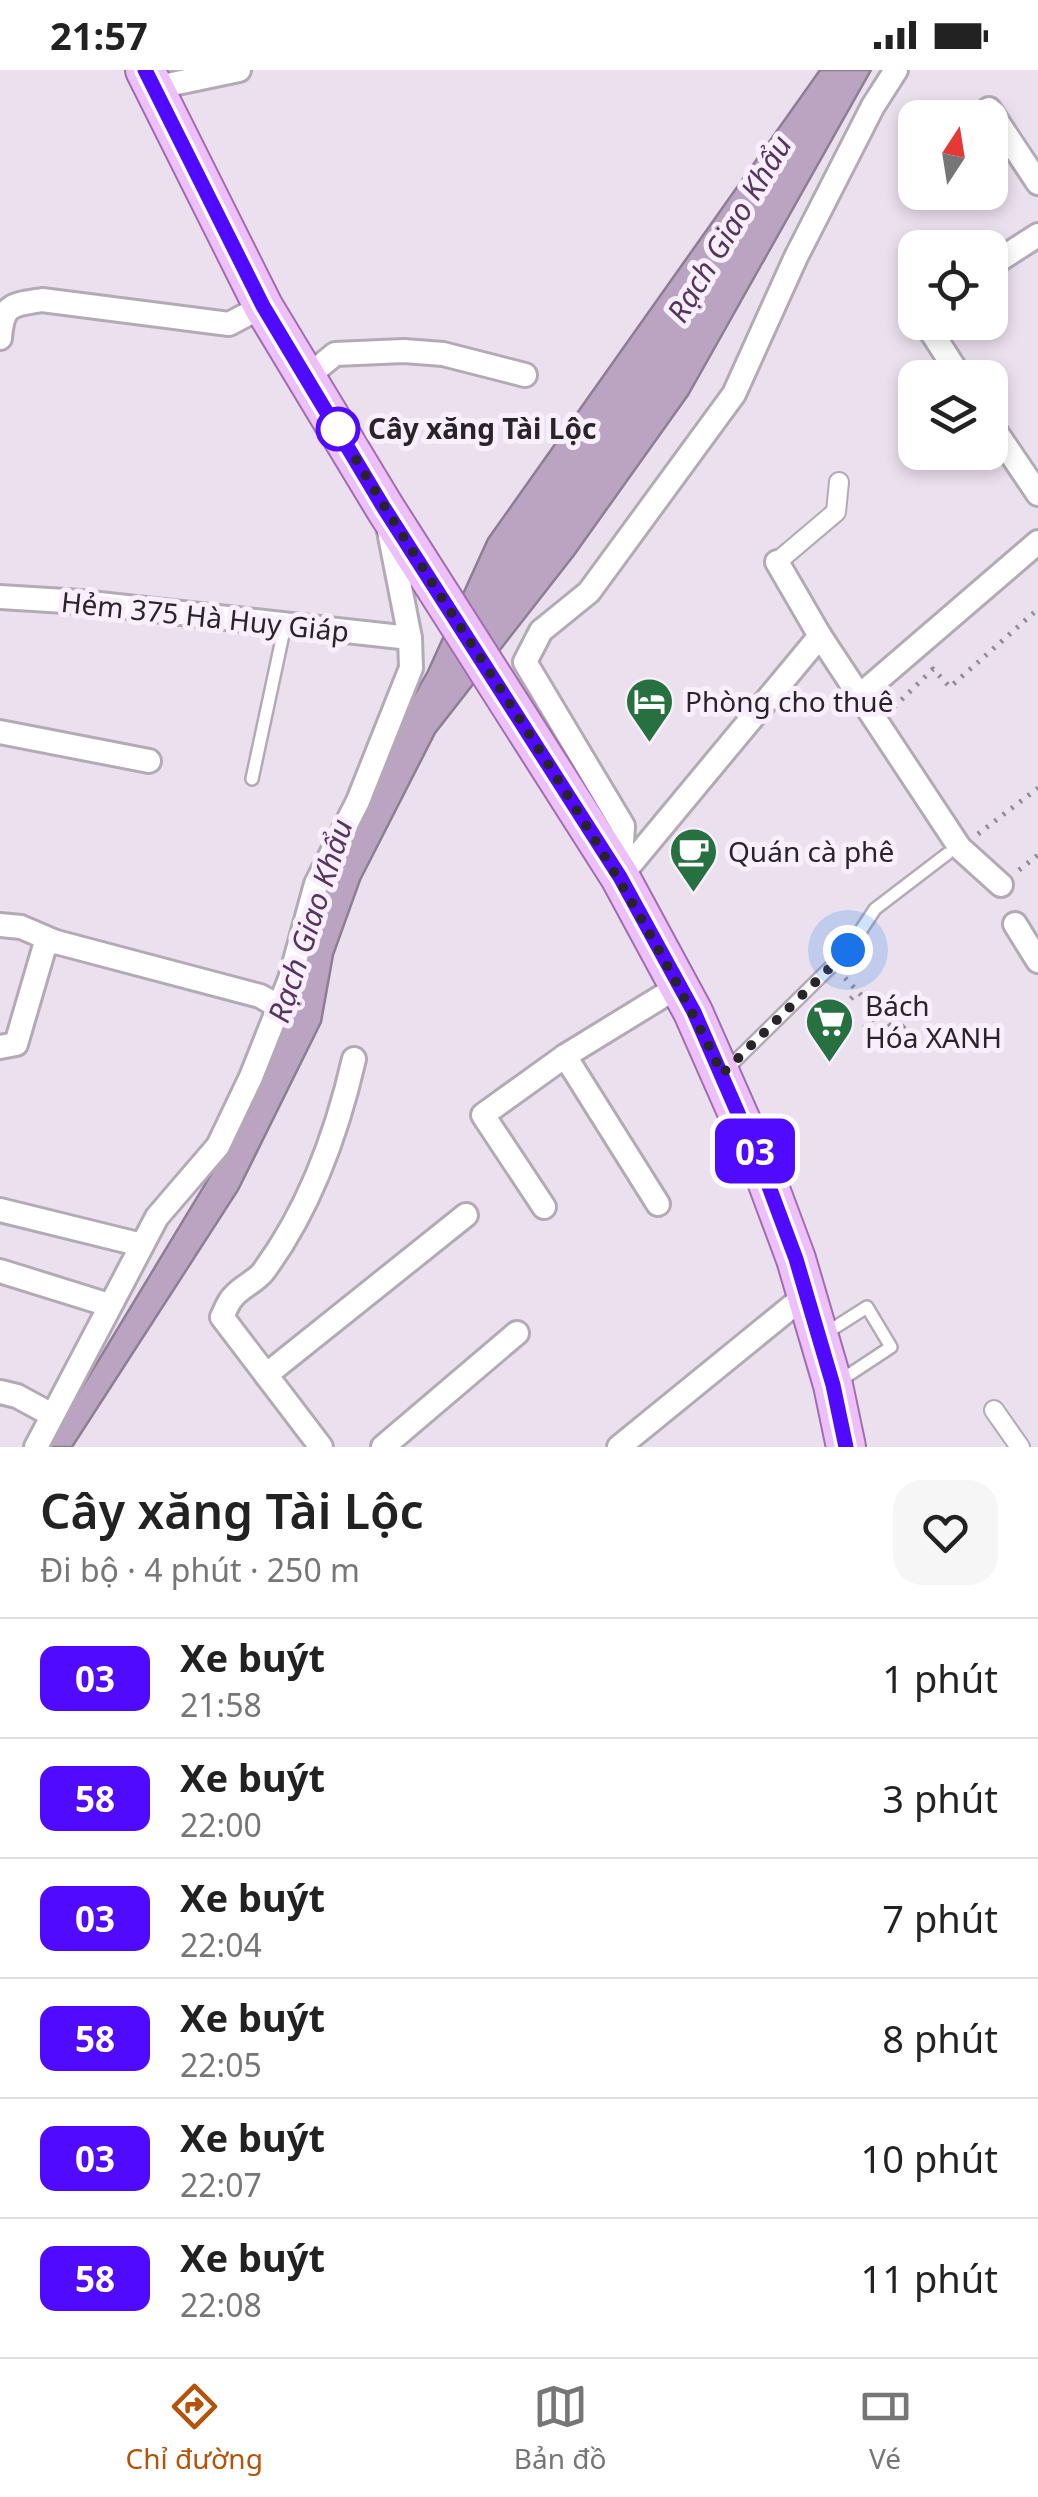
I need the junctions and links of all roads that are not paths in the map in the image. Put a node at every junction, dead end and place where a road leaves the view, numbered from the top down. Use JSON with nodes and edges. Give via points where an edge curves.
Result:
{"nodes":[{"id":1,"x":239,"y":70,"type":"edge"},
{"id":2,"x":896,"y":70,"type":"edge"},
{"id":3,"x":149,"y":79,"type":"edge"},
{"id":4,"x":1008,"y":138,"type":"edge"},
{"id":5,"x":1038,"y":184,"type":"edge"},
{"id":6,"x":1038,"y":235,"type":"edge"},
{"id":7,"x":1008,"y":254,"type":"edge"},
{"id":8,"x":263,"y":306,"type":"junction"},
{"id":9,"x":0,"y":338,"type":"edge"},
{"id":10,"x":525,"y":375,"type":"dead end"},
{"id":11,"x":307,"y":377,"type":"junction"},
{"id":12,"x":1008,"y":450,"type":"edge"},
{"id":13,"x":838,"y":482,"type":"dead end"},
{"id":14,"x":1038,"y":494,"type":"edge"},
{"id":15,"x":394,"y":522,"type":"junction"},
{"id":16,"x":1038,"y":542,"type":"edge"},
{"id":17,"x":777,"y":562,"type":"joint"},
{"id":18,"x":0,"y":597,"type":"edge"},
{"id":19,"x":285,"y":625,"type":"junction"},
{"id":20,"x":820,"y":636,"type":"junction"},
{"id":21,"x":410,"y":638,"type":"junction"},
{"id":22,"x":860,"y":696,"type":"junction"},
{"id":23,"x":0,"y":732,"type":"edge"},
{"id":24,"x":149,"y":761,"type":"dead end"},
{"id":25,"x":252,"y":779,"type":"dead end"},
{"id":26,"x":954,"y":851,"type":"junction"},
{"id":27,"x":620,"y":877,"type":"junction"},
{"id":28,"x":1001,"y":885,"type":"dead end"},
{"id":29,"x":1015,"y":924,"type":"dead end"},
{"id":30,"x":0,"y":925,"type":"edge"},
{"id":31,"x":56,"y":942,"type":"junction"},
{"id":32,"x":1038,"y":960,"type":"edge"},
{"id":33,"x":679,"y":986,"type":"junction"},
{"id":34,"x":280,"y":1007,"type":"junction"},
{"id":35,"x":0,"y":1047,"type":"edge"},
{"id":36,"x":564,"y":1056,"type":"junction"},
{"id":37,"x":354,"y":1058,"type":"dead end"},
{"id":38,"x":722,"y":1074,"type":"junction"},
{"id":39,"x":658,"y":1204,"type":"dead end"},
{"id":40,"x":544,"y":1207,"type":"dead end"},
{"id":41,"x":0,"y":1210,"type":"edge"},
{"id":42,"x":466,"y":1215,"type":"dead end"},
{"id":43,"x":142,"y":1245,"type":"junction"},
{"id":44,"x":0,"y":1271,"type":"edge"},
{"id":45,"x":807,"y":1294,"type":"junction"},
{"id":46,"x":109,"y":1304,"type":"junction"},
{"id":47,"x":517,"y":1333,"type":"dead end"},
{"id":48,"x":819,"y":1337,"type":"junction"},
{"id":49,"x":266,"y":1375,"type":"junction"},
{"id":50,"x":833,"y":1385,"type":"junction"},
{"id":51,"x":0,"y":1392,"type":"edge"},
{"id":52,"x":994,"y":1410,"type":"dead end"},
{"id":53,"x":52,"y":1415,"type":"junction"},
{"id":54,"x":36,"y":1447,"type":"edge"},
{"id":55,"x":321,"y":1447,"type":"edge"},
{"id":56,"x":383,"y":1447,"type":"edge"},
{"id":57,"x":619,"y":1447,"type":"edge"},
{"id":58,"x":846,"y":1447,"type":"edge"},
{"id":59,"x":1020,"y":1447,"type":"edge"}],
"edges":[{"from":1,"to":3,"type":"street"},
{"from":2,"to":27,"type":"street","via":[[796,258],[734,394],[589,592],[541,631],[525,662],[624,826]]},
{"from":3,"to":8,"type":"main road"},
{"from":4,"to":5,"type":"street"},
{"from":6,"to":7,"type":"street"},
{"from":8,"to":9,"type":"street","via":[[229,324],[42,300],[12,305],[2,317]]},
{"from":8,"to":11,"type":"main road"},
{"from":10,"to":11,"type":"street","via":[[404,351],[335,354]]},
{"from":11,"to":15,"type":"main road"},
{"from":12,"to":14,"type":"street"},
{"from":13,"to":17,"type":"street","via":[[836,512]]},
{"from":15,"to":21,"type":"street"},
{"from":15,"to":27,"type":"main road"},
{"from":16,"to":22,"type":"street"},
{"from":17,"to":20,"type":"street"},
{"from":18,"to":19,"type":"street","name":"Hẻm 375 Hà Huy Giáp"},
{"from":19,"to":21,"type":"street","name":"Hẻm 375 Hà Huy Giáp"},
{"from":19,"to":25,"type":"lane"},
{"from":20,"to":22,"type":"street"},
{"from":20,"to":27,"type":"street"},
{"from":21,"to":34,"type":"street","via":[[411,668],[358,801],[316,884]]},
{"from":22,"to":26,"type":"street"},
{"from":23,"to":24,"type":"street"},
{"from":26,"to":28,"type":"street"},
{"from":26,"to":38,"type":"lane","via":[[875,908],[848,950]]},
{"from":27,"to":33,"type":"main road"},
{"from":29,"to":32,"type":"street"},
{"from":30,"to":31,"type":"street"},
{"from":31,"to":34,"type":"street"},
{"from":31,"to":35,"type":"street","via":[[45,945],[16,1044]]},
{"from":33,"to":36,"type":"street"},
{"from":33,"to":38,"type":"main road"},
{"from":34,"to":43,"type":"street","via":[[218,1146],[157,1216]]},
{"from":36,"to":39,"type":"street"},
{"from":36,"to":40,"type":"street","via":[[483,1114]]},
{"from":37,"to":49,"type":"street","via":[[342,1110],[290,1230],[222,1317]]},
{"from":38,"to":45,"type":"main road"},
{"from":41,"to":43,"type":"street"},
{"from":42,"to":49,"type":"street"},
{"from":43,"to":46,"type":"street"},
{"from":44,"to":46,"type":"street"},
{"from":45,"to":48,"type":"main road"},
{"from":45,"to":57,"type":"street"},
{"from":46,"to":53,"type":"street"},
{"from":47,"to":56,"type":"street"},
{"from":48,"to":50,"type":"main road"},
{"from":48,"to":50,"type":"lane","via":[[866,1308],[891,1347]]},
{"from":49,"to":55,"type":"street"},
{"from":50,"to":58,"type":"main road"},
{"from":51,"to":53,"type":"street"},
{"from":52,"to":59,"type":"street"},
{"from":53,"to":54,"type":"street"}]}
